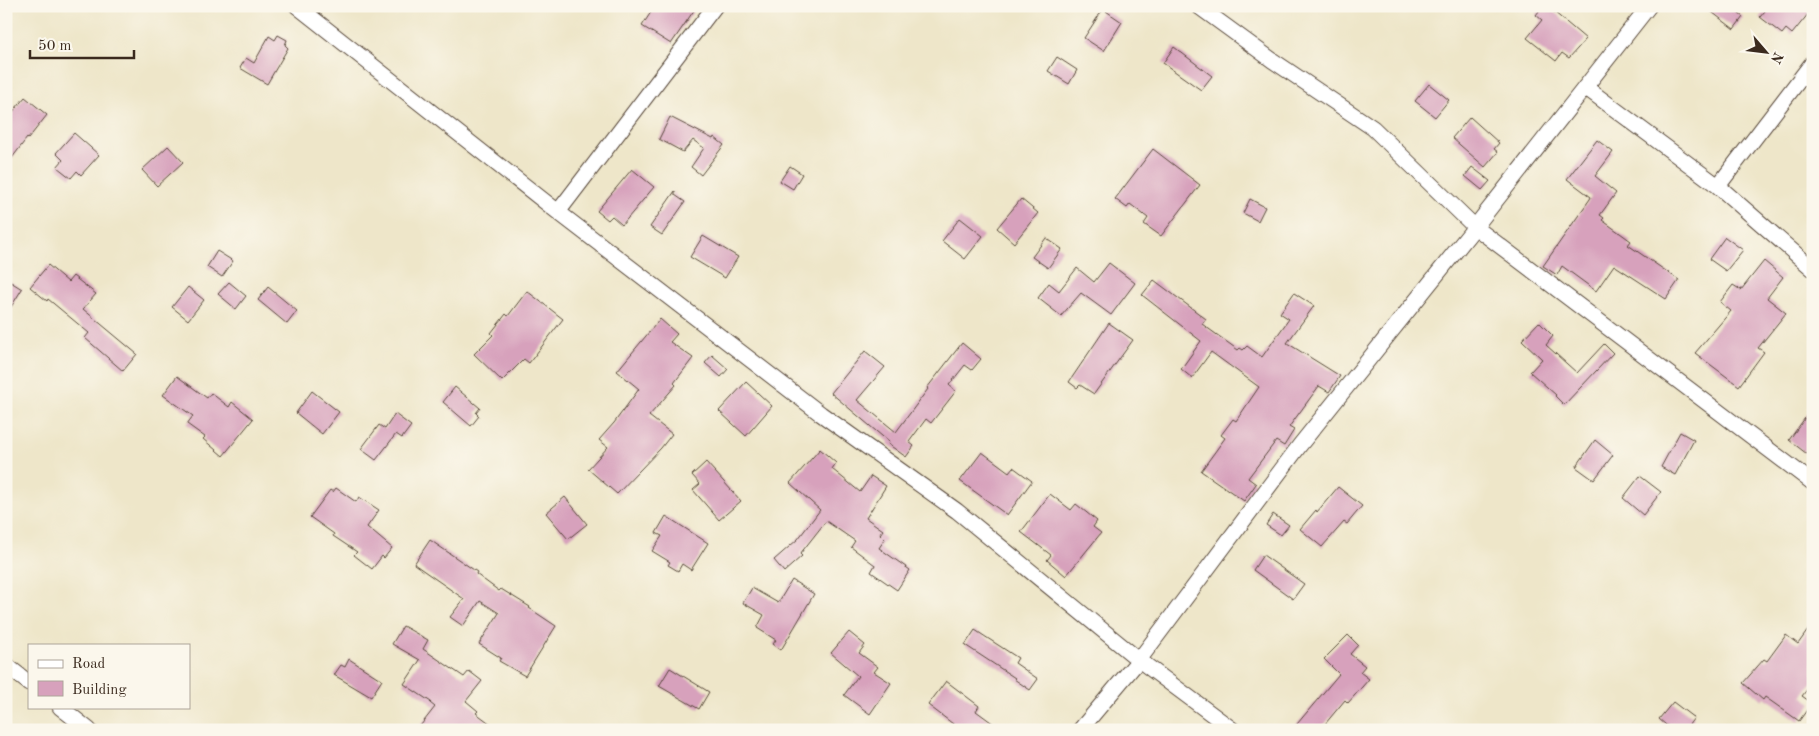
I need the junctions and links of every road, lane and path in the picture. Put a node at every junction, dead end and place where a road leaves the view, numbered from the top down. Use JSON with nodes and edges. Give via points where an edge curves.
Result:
{"nodes":[{"id":1,"x":297,"y":6,"type":"edge"},
{"id":2,"x":715,"y":6,"type":"edge"},
{"id":3,"x":1198,"y":6,"type":"edge"},
{"id":4,"x":1649,"y":6,"type":"edge"},
{"id":5,"x":1813,"y":62,"type":"edge"},
{"id":6,"x":1585,"y":87,"type":"junction"},
{"id":7,"x":1718,"y":186,"type":"junction"},
{"id":8,"x":558,"y":212,"type":"junction"},
{"id":9,"x":1474,"y":227,"type":"junction"},
{"id":10,"x":1813,"y":269,"type":"edge"},
{"id":11,"x":1813,"y":483,"type":"edge"},
{"id":12,"x":1139,"y":660,"type":"junction"},
{"id":13,"x":6,"y":665,"type":"edge"},
{"id":14,"x":28,"y":682,"type":"edge"},
{"id":15,"x":61,"y":708,"type":"edge"},
{"id":16,"x":89,"y":730,"type":"edge"},
{"id":17,"x":1080,"y":730,"type":"edge"},
{"id":18,"x":1233,"y":730,"type":"edge"}],
"edges":[{"from":1,"to":8,"type":"street"},
{"from":2,"to":8,"type":"street"},
{"from":3,"to":9,"type":"street","via":[[1373,128]]},
{"from":4,"to":6,"type":"street"},
{"from":5,"to":7,"type":"street"},
{"from":6,"to":7,"type":"street"},
{"from":6,"to":9,"type":"street"},
{"from":7,"to":10,"type":"street"},
{"from":8,"to":12,"type":"street","via":[[821,414],[957,511]]},
{"from":9,"to":11,"type":"street"},
{"from":9,"to":12,"type":"street","via":[[1300,445]]},
{"from":12,"to":17,"type":"street"},
{"from":12,"to":18,"type":"street"},
{"from":13,"to":14,"type":"street"},
{"from":15,"to":16,"type":"street"}]}
